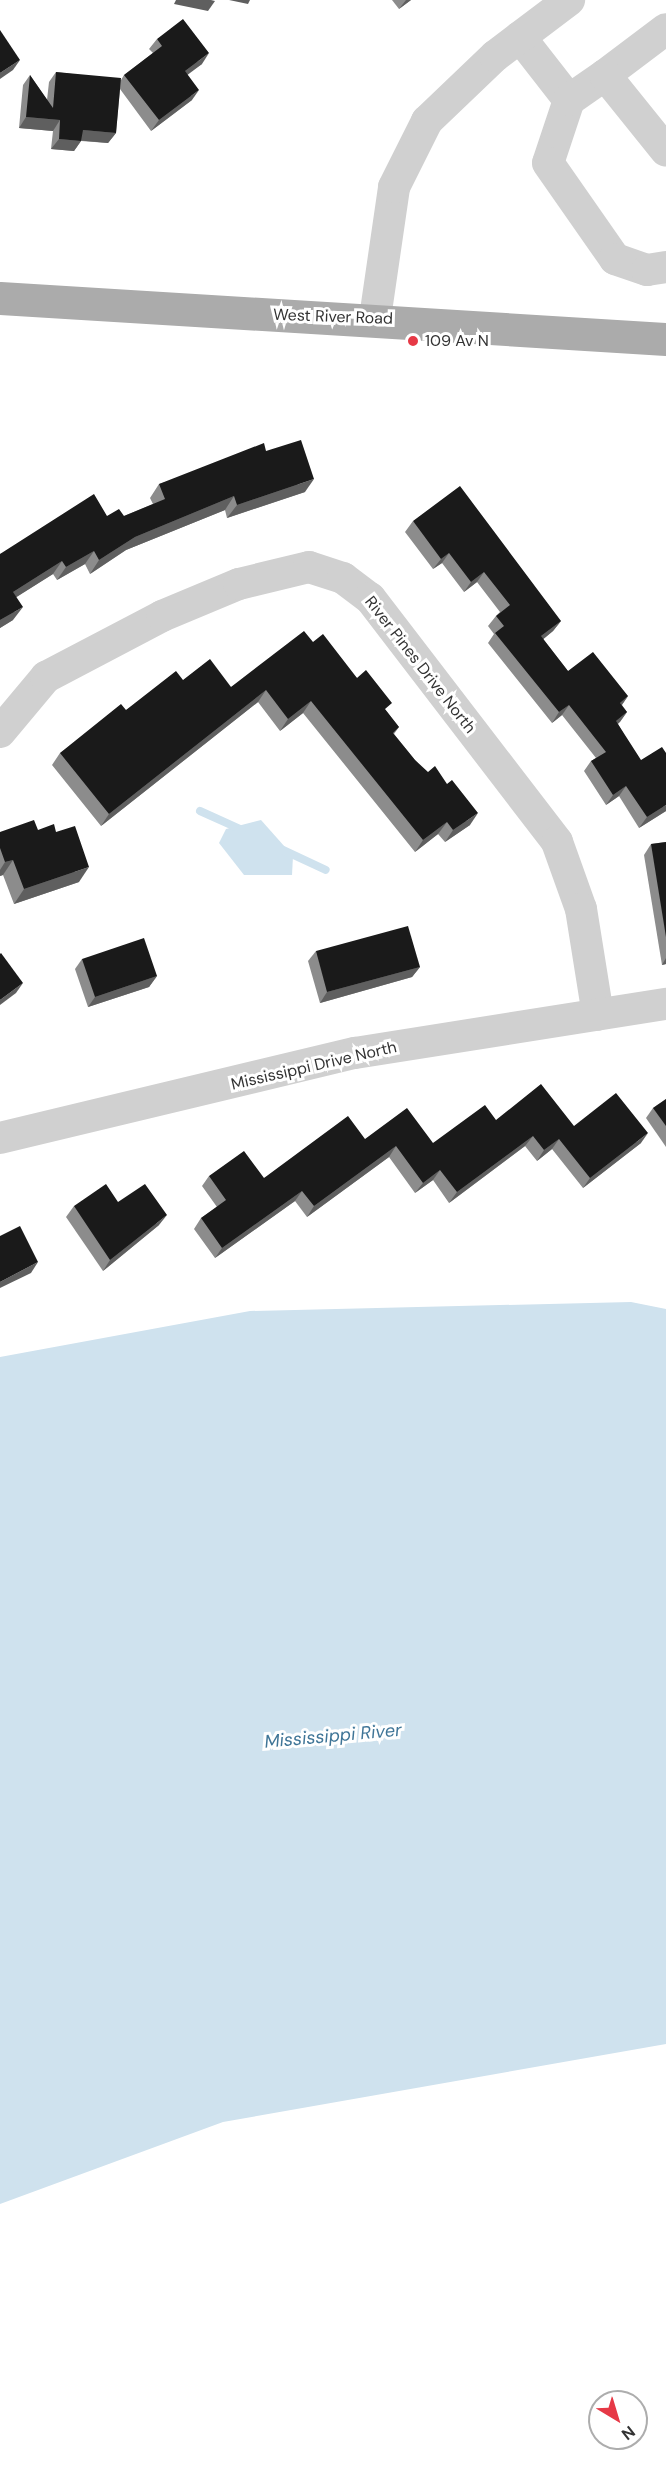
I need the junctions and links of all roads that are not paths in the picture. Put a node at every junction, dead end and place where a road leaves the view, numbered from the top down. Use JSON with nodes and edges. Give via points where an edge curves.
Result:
{"nodes":[{"id":1,"x":569,"y":0,"type":"edge"},
{"id":2,"x":666,"y":29,"type":"edge"},
{"id":3,"x":520,"y":38,"type":"junction"},
{"id":4,"x":605,"y":75,"type":"junction"},
{"id":5,"x":569,"y":100,"type":"junction"},
{"id":6,"x":666,"y":151,"type":"edge"},
{"id":7,"x":666,"y":267,"type":"edge"},
{"id":8,"x":0,"y":298,"type":"edge"},
{"id":9,"x":375,"y":318,"type":"junction"},
{"id":10,"x":666,"y":339,"type":"edge"},
{"id":11,"x":0,"y":732,"type":"edge"},
{"id":12,"x":666,"y":1004,"type":"edge"},
{"id":13,"x":597,"y":1015,"type":"junction"},
{"id":14,"x":0,"y":1138,"type":"edge"}],
"edges":[{"from":1,"to":3,"type":"street"},
{"from":2,"to":4,"type":"street"},
{"from":3,"to":5,"type":"street"},
{"from":3,"to":9,"type":"street","via":[[447,98],[412,145],[394,187]]},
{"from":4,"to":5,"type":"street"},
{"from":4,"to":6,"type":"street"},
{"from":5,"to":7,"type":"street","via":[[548,163],[615,260],[647,270]]},
{"from":8,"to":9,"type":"main road","name":"West River Road"},
{"from":9,"to":10,"type":"main road","name":"West River Road"},
{"from":11,"to":13,"type":"street","name":"River Pines Drive North","via":[[46,677],[162,616],[239,584],[309,567],[343,578],[370,598],[557,842],[581,909]]},
{"from":12,"to":13,"type":"street","name":"Mississippi Drive North"},
{"from":13,"to":14,"type":"street","name":"Mississippi Drive North","via":[[355,1053]]}]}
